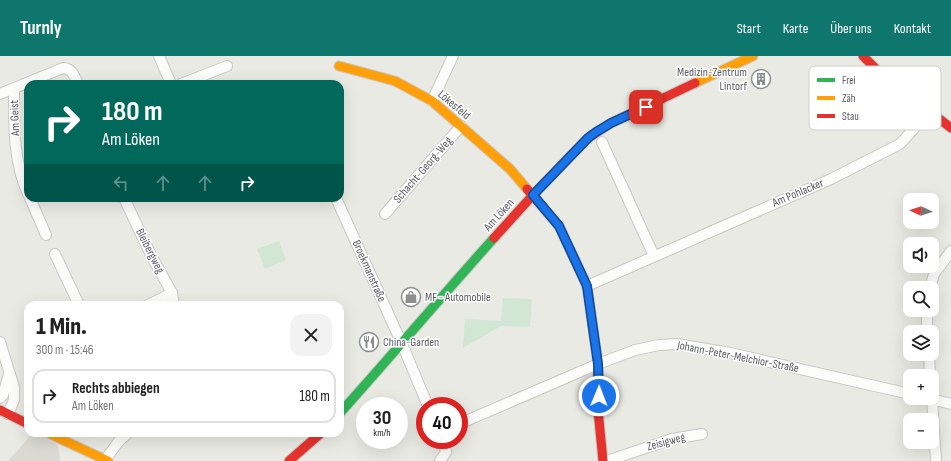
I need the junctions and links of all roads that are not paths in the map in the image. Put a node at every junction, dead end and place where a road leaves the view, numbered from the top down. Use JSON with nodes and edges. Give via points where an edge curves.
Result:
{"nodes":[{"id":1,"x":159,"y":56,"type":"edge"},
{"id":2,"x":453,"y":56,"type":"edge"},
{"id":3,"x":753,"y":56,"type":"edge"},
{"id":4,"x":863,"y":56,"type":"edge"},
{"id":5,"x":227,"y":66,"type":"dead end"},
{"id":6,"x":338,"y":66,"type":"dead end"},
{"id":7,"x":873,"y":66,"type":"edge"},
{"id":8,"x":34,"y":80,"type":"edge"},
{"id":9,"x":76,"y":80,"type":"edge"},
{"id":10,"x":169,"y":80,"type":"edge"},
{"id":11,"x":191,"y":80,"type":"edge"},
{"id":12,"x":24,"y":84,"type":"edge"},
{"id":13,"x":14,"y":88,"type":"junction"},
{"id":14,"x":0,"y":94,"type":"edge"},
{"id":15,"x":432,"y":101,"type":"junction"},
{"id":16,"x":941,"y":120,"type":"edge"},
{"id":17,"x":461,"y":126,"type":"junction"},
{"id":18,"x":951,"y":128,"type":"edge"},
{"id":19,"x":913,"y":130,"type":"edge"},
{"id":20,"x":602,"y":142,"type":"dead end"},
{"id":21,"x":24,"y":185,"type":"edge"},
{"id":22,"x":533,"y":195,"type":"junction"},
{"id":23,"x":32,"y":202,"type":"edge"},
{"id":24,"x":126,"y":202,"type":"edge"},
{"id":25,"x":338,"y":202,"type":"edge"},
{"id":26,"x":385,"y":214,"type":"dead end"},
{"id":27,"x":46,"y":235,"type":"dead end"},
{"id":28,"x":951,"y":251,"type":"edge"},
{"id":29,"x":55,"y":254,"type":"dead end"},
{"id":30,"x":654,"y":256,"type":"junction"},
{"id":31,"x":932,"y":281,"type":"edge"},
{"id":32,"x":587,"y":286,"type":"junction"},
{"id":33,"x":172,"y":293,"type":"junction"},
{"id":34,"x":77,"y":301,"type":"edge"},
{"id":35,"x":156,"y":301,"type":"edge"},
{"id":36,"x":173,"y":301,"type":"edge"},
{"id":37,"x":0,"y":342,"type":"edge"},
{"id":38,"x":402,"y":344,"type":"junction"},
{"id":39,"x":598,"y":364,"type":"junction"},
{"id":40,"x":9,"y":374,"type":"junction"},
{"id":41,"x":903,"y":392,"type":"edge"},
{"id":42,"x":424,"y":397,"type":"edge"},
{"id":43,"x":0,"y":398,"type":"edge"},
{"id":44,"x":939,"y":401,"type":"edge"},
{"id":45,"x":951,"y":404,"type":"edge"},
{"id":46,"x":931,"y":405,"type":"edge"},
{"id":47,"x":344,"y":409,"type":"edge"},
{"id":48,"x":4,"y":412,"type":"edge"},
{"id":49,"x":468,"y":420,"type":"edge"},
{"id":50,"x":24,"y":422,"type":"edge"},
{"id":51,"x":702,"y":434,"type":"dead end"},
{"id":52,"x":57,"y":437,"type":"edge"},
{"id":53,"x":124,"y":437,"type":"edge"},
{"id":54,"x":316,"y":437,"type":"edge"},
{"id":55,"x":445,"y":449,"type":"edge"},
{"id":56,"x":107,"y":460,"type":"edge"},
{"id":57,"x":289,"y":461,"type":"edge"},
{"id":58,"x":440,"y":461,"type":"edge"},
{"id":59,"x":603,"y":461,"type":"edge"},
{"id":60,"x":607,"y":461,"type":"edge"},
{"id":61,"x":936,"y":461,"type":"edge"}],
"edges":[{"from":1,"to":10,"type":"street"},
{"from":2,"to":15,"type":"street"},
{"from":3,"to":22,"type":"street","name":"Am Löken","via":[[596,132]]},
{"from":4,"to":7,"type":"street"},
{"from":5,"to":11,"type":"street"},
{"from":6,"to":15,"type":"street","name":"Lökesfeld","via":[[395,81]]},
{"from":8,"to":9,"type":"street","via":[[63,68],[69,68]]},
{"from":12,"to":13,"type":"street"},
{"from":13,"to":14,"type":"street"},
{"from":13,"to":21,"type":"street","name":"Am Geist","via":[[14,137]]},
{"from":15,"to":17,"type":"street","name":"Lökesfeld"},
{"from":16,"to":18,"type":"street"},
{"from":17,"to":22,"type":"street","name":"Lökesfeld","via":[[510,169]]},
{"from":17,"to":26,"type":"street","name":"Schacht-Georg-Weg"},
{"from":19,"to":30,"type":"street","name":"Am Pohlacker","via":[[900,144],[831,179]]},
{"from":20,"to":30,"type":"street"},
{"from":22,"to":32,"type":"street","name":"Lökesfeld","via":[[559,226]]},
{"from":22,"to":38,"type":"street","name":"Am Löken","via":[[436,302]]},
{"from":23,"to":27,"type":"street"},
{"from":24,"to":33,"type":"street","name":"Bleibergweg"},
{"from":25,"to":38,"type":"street","name":"Broekmanstraße"},
{"from":28,"to":31,"type":"street","via":[[934,274]]},
{"from":29,"to":34,"type":"street"},
{"from":30,"to":32,"type":"street","name":"Am Pohlacker"},
{"from":32,"to":39,"type":"street","name":"Lökesfeld"},
{"from":33,"to":35,"type":"street"},
{"from":33,"to":36,"type":"street","name":"Bleibergweg"},
{"from":37,"to":40,"type":"street"},
{"from":38,"to":42,"type":"street","name":"Broekmanstraße"},
{"from":38,"to":47,"type":"street","name":"Am Löken"},
{"from":39,"to":41,"type":"street","name":"Johann-Peter-Melchior-Straße","via":[[635,350],[677,344],[730,353]]},
{"from":39,"to":49,"type":"street","name":"Johann-Peter-Melchior-Straße"},
{"from":39,"to":59,"type":"street","name":"Lökesfeld","via":[[599,424]]},
{"from":40,"to":43,"type":"street"},
{"from":40,"to":48,"type":"street","via":[[14,387],[14,400]]},
{"from":44,"to":45,"type":"street"},
{"from":46,"to":61,"type":"street"},
{"from":48,"to":50,"type":"street"},
{"from":51,"to":60,"type":"street","name":"Zeisigweg","via":[[672,439]]},
{"from":52,"to":56,"type":"street"},
{"from":53,"to":56,"type":"street"},
{"from":54,"to":57,"type":"street"},
{"from":55,"to":58,"type":"street"}]}
